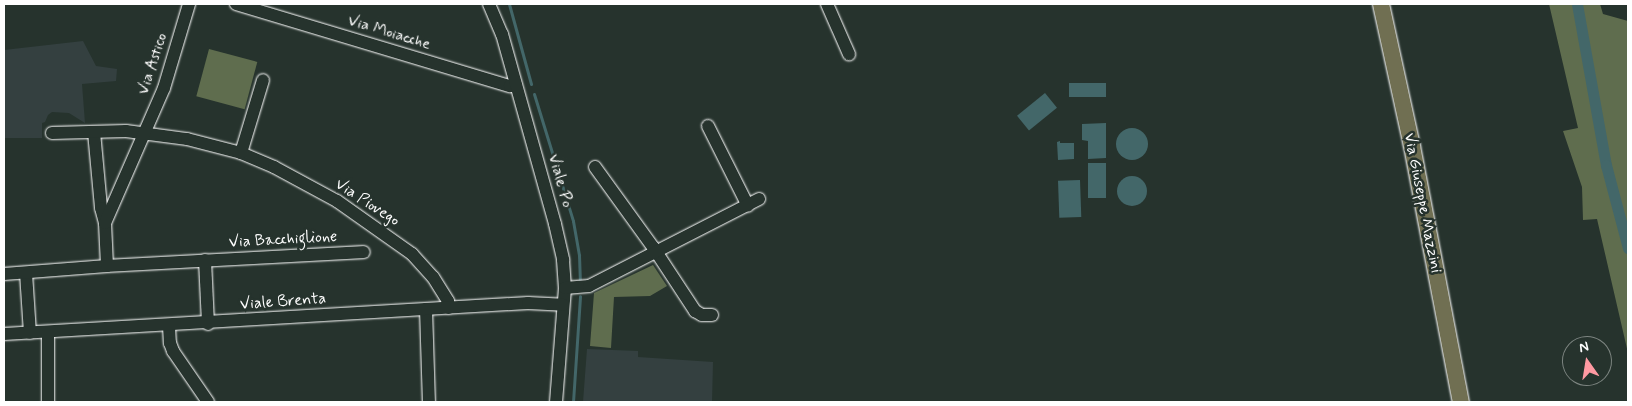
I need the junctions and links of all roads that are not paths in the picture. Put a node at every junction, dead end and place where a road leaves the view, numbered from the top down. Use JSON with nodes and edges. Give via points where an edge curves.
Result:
{"nodes":[{"id":1,"x":188,"y":4,"type":"edge"},
{"id":2,"x":236,"y":4,"type":"edge"},
{"id":3,"x":489,"y":4,"type":"edge"},
{"id":4,"x":827,"y":4,"type":"edge"},
{"id":5,"x":1381,"y":4,"type":"edge"},
{"id":6,"x":849,"y":54,"type":"dead end"},
{"id":7,"x":511,"y":70,"type":"junction"},
{"id":8,"x":475,"y":76,"type":"junction"},
{"id":9,"x":263,"y":80,"type":"dead end"},
{"id":10,"x":516,"y":85,"type":"junction"},
{"id":11,"x":708,"y":126,"type":"dead end"},
{"id":12,"x":94,"y":132,"type":"junction"},
{"id":13,"x":146,"y":132,"type":"junction"},
{"id":14,"x":52,"y":133,"type":"dead end"},
{"id":15,"x":242,"y":153,"type":"junction"},
{"id":16,"x":595,"y":167,"type":"dead end"},
{"id":17,"x":759,"y":199,"type":"dead end"},
{"id":18,"x":748,"y":206,"type":"junction"},
{"id":19,"x":105,"y":223,"type":"junction"},
{"id":20,"x":364,"y":252,"type":"dead end"},
{"id":21,"x":656,"y":252,"type":"junction"},
{"id":22,"x":204,"y":260,"type":"junction"},
{"id":23,"x":107,"y":266,"type":"junction"},
{"id":24,"x":26,"y":273,"type":"junction"},
{"id":25,"x":4,"y":274,"type":"edge"},
{"id":26,"x":565,"y":288,"type":"junction"},
{"id":27,"x":563,"y":306,"type":"junction"},
{"id":28,"x":449,"y":308,"type":"junction"},
{"id":29,"x":426,"y":309,"type":"junction"},
{"id":30,"x":712,"y":315,"type":"dead end"},
{"id":31,"x":208,"y":324,"type":"junction"},
{"id":32,"x":169,"y":326,"type":"junction"},
{"id":33,"x":48,"y":332,"type":"junction"},
{"id":34,"x":30,"y":333,"type":"junction"},
{"id":35,"x":4,"y":334,"type":"edge"},
{"id":36,"x":48,"y":402,"type":"edge"},
{"id":37,"x":208,"y":402,"type":"edge"},
{"id":38,"x":429,"y":402,"type":"edge"},
{"id":39,"x":556,"y":402,"type":"edge"},
{"id":40,"x":1460,"y":402,"type":"edge"}],
"edges":[{"from":1,"to":13,"type":"street","name":"Via Astico","via":[[164,88]]},
{"from":2,"to":8,"type":"street","name":"Via Moiacche"},
{"from":3,"to":7,"type":"street","name":"Viale Po","via":[[502,34]]},
{"from":4,"to":6,"type":"street"},
{"from":5,"to":40,"type":"main road","name":"Via Giuseppe Mazzini","via":[[1412,146]]},
{"from":7,"to":8,"type":"street","name":"Via Moiacche"},
{"from":7,"to":10,"type":"street","name":"Viale Po"},
{"from":8,"to":10,"type":"street","name":"Via Moiacche"},
{"from":9,"to":15,"type":"street"},
{"from":10,"to":26,"type":"street","name":"Viale Po","via":[[555,224]]},
{"from":11,"to":18,"type":"street"},
{"from":12,"to":13,"type":"street","name":"Via Piovego"},
{"from":12,"to":14,"type":"street","name":"Via Piovego"},
{"from":12,"to":19,"type":"street"},
{"from":13,"to":15,"type":"street","name":"Via Piovego"},
{"from":13,"to":19,"type":"street"},
{"from":15,"to":28,"type":"street","name":"Via Piovego","via":[[336,201],[412,254],[433,277]]},
{"from":16,"to":21,"type":"street"},
{"from":17,"to":18,"type":"street"},
{"from":18,"to":21,"type":"street"},
{"from":19,"to":23,"type":"street"},
{"from":20,"to":22,"type":"street","name":"Via Bacchiglione"},
{"from":21,"to":26,"type":"street","via":[[589,286]]},
{"from":21,"to":30,"type":"street","via":[[695,311]]},
{"from":22,"to":23,"type":"street","name":"Via Bacchiglione"},
{"from":22,"to":31,"type":"street"},
{"from":23,"to":24,"type":"street","name":"Via Bacchiglione"},
{"from":24,"to":25,"type":"street","name":"Via Bacchiglione"},
{"from":24,"to":34,"type":"street"},
{"from":26,"to":27,"type":"street","name":"Viale Po"},
{"from":27,"to":28,"type":"street","name":"Viale Brenta","via":[[528,304]]},
{"from":27,"to":39,"type":"street","name":"Viale Po"},
{"from":28,"to":29,"type":"street","name":"Viale Brenta"},
{"from":29,"to":31,"type":"street","name":"Viale Brenta"},
{"from":29,"to":38,"type":"street"},
{"from":31,"to":32,"type":"street","name":"Viale Brenta"},
{"from":32,"to":33,"type":"street","name":"Viale Brenta"},
{"from":32,"to":37,"type":"street","via":[[174,351]]},
{"from":33,"to":34,"type":"street","name":"Viale Brenta"},
{"from":33,"to":36,"type":"street"},
{"from":34,"to":35,"type":"street","name":"Viale Brenta"}]}
